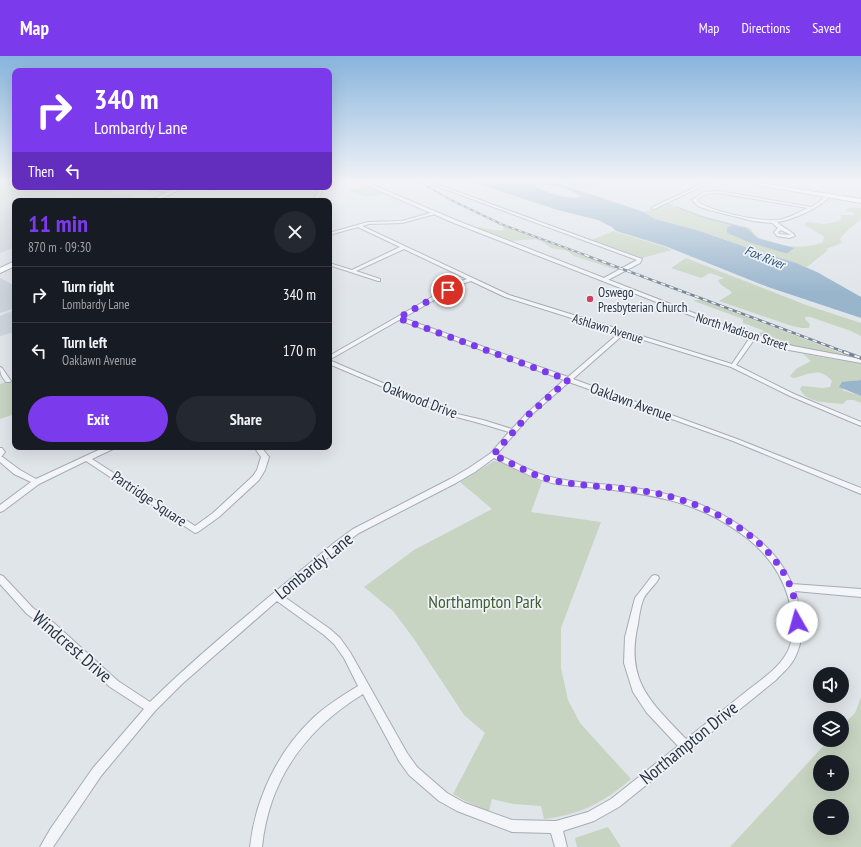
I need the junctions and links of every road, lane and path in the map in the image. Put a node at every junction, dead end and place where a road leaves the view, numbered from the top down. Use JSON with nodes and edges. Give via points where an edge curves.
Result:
{"nodes":[{"id":1,"x":417,"y":218,"type":"edge"},
{"id":2,"x":446,"y":218,"type":"edge"},
{"id":3,"x":527,"y":218,"type":"edge"},
{"id":4,"x":749,"y":218,"type":"edge"},
{"id":5,"x":791,"y":218,"type":"edge"},
{"id":6,"x":773,"y":221,"type":"junction"},
{"id":7,"x":358,"y":226,"type":"junction"},
{"id":8,"x":780,"y":228,"type":"dead end"},
{"id":9,"x":332,"y":233,"type":"edge"},
{"id":10,"x":404,"y":248,"type":"junction"},
{"id":11,"x":12,"y":265,"type":"edge"},
{"id":12,"x":332,"y":265,"type":"edge"},
{"id":13,"x":0,"y":271,"type":"edge"},
{"id":14,"x":352,"y":271,"type":"junction"},
{"id":15,"x":472,"y":279,"type":"junction"},
{"id":16,"x":378,"y":280,"type":"dead end"},
{"id":17,"x":604,"y":280,"type":"junction"},
{"id":18,"x":398,"y":318,"type":"junction"},
{"id":19,"x":622,"y":333,"type":"junction"},
{"id":20,"x":753,"y":337,"type":"junction"},
{"id":21,"x":332,"y":356,"type":"edge"},
{"id":22,"x":861,"y":361,"type":"edge"},
{"id":23,"x":332,"y":363,"type":"edge"},
{"id":24,"x":733,"y":366,"type":"junction"},
{"id":25,"x":0,"y":369,"type":"edge"},
{"id":26,"x":568,"y":380,"type":"junction"},
{"id":27,"x":8,"y":381,"type":"dead end"},
{"id":28,"x":861,"y":424,"type":"edge"},
{"id":29,"x":513,"y":431,"type":"junction"},
{"id":30,"x":0,"y":450,"type":"edge"},
{"id":31,"x":104,"y":450,"type":"edge"},
{"id":32,"x":260,"y":450,"type":"edge"},
{"id":33,"x":0,"y":454,"type":"edge"},
{"id":34,"x":493,"y":455,"type":"junction"},
{"id":35,"x":0,"y":458,"type":"edge"},
{"id":36,"x":86,"y":458,"type":"junction"},
{"id":37,"x":36,"y":482,"type":"junction"},
{"id":38,"x":861,"y":491,"type":"edge"},
{"id":39,"x":0,"y":509,"type":"edge"},
{"id":40,"x":0,"y":578,"type":"edge"},
{"id":41,"x":655,"y":578,"type":"dead end"},
{"id":42,"x":790,"y":587,"type":"junction"},
{"id":43,"x":861,"y":593,"type":"edge"},
{"id":44,"x":277,"y":596,"type":"junction"},
{"id":45,"x":365,"y":687,"type":"junction"},
{"id":46,"x":151,"y":708,"type":"junction"},
{"id":47,"x":684,"y":746,"type":"junction"},
{"id":48,"x":556,"y":827,"type":"junction"},
{"id":49,"x":46,"y":847,"type":"edge"},
{"id":50,"x":256,"y":847,"type":"edge"},
{"id":51,"x":561,"y":847,"type":"edge"}],
"edges":[{"from":1,"to":7,"type":"street","via":[[402,222],[373,222]]},
{"from":2,"to":17,"type":"street","name":"North Madison Street"},
{"from":3,"to":17,"type":"street","via":[[640,259]]},
{"from":4,"to":6,"type":"street"},
{"from":5,"to":6,"type":"street"},
{"from":6,"to":8,"type":"street"},
{"from":7,"to":9,"type":"street"},
{"from":7,"to":10,"type":"street","name":"Ashlawn Avenue"},
{"from":10,"to":14,"type":"street"},
{"from":10,"to":15,"type":"street","name":"Ashlawn Avenue"},
{"from":11,"to":13,"type":"main road"},
{"from":12,"to":14,"type":"street"},
{"from":14,"to":16,"type":"street"},
{"from":15,"to":18,"type":"street"},
{"from":15,"to":19,"type":"street","name":"Ashlawn Avenue","via":[[522,301]]},
{"from":17,"to":20,"type":"street","name":"North Madison Street"},
{"from":18,"to":21,"type":"street"},
{"from":18,"to":26,"type":"street","name":"Oaklawn Avenue"},
{"from":19,"to":24,"type":"street","name":"Ashlawn Avenue"},
{"from":19,"to":26,"type":"street","name":"Lombardy Lane"},
{"from":20,"to":22,"type":"street","name":"North Madison Street","via":[[792,348]]},
{"from":20,"to":24,"type":"street"},
{"from":23,"to":29,"type":"street","name":"Oakwood Drive","via":[[450,414]]},
{"from":24,"to":28,"type":"street","name":"Ashlawn Avenue"},
{"from":25,"to":27,"type":"street"},
{"from":26,"to":29,"type":"street","name":"Lombardy Lane"},
{"from":26,"to":38,"type":"street","name":"Oaklawn Avenue","via":[[735,440]]},
{"from":29,"to":34,"type":"street","name":"Lombardy Lane"},
{"from":30,"to":33,"type":"street"},
{"from":31,"to":36,"type":"street"},
{"from":32,"to":36,"type":"street","name":"Partridge Square","via":[[265,457],[256,478],[216,515],[195,530]]},
{"from":34,"to":42,"type":"street","name":"Northampton Drive","via":[[551,480],[658,493],[698,505],[730,521],[759,544],[781,568]]},
{"from":34,"to":44,"type":"street","name":"Lombardy Lane","via":[[453,481],[356,531]]},
{"from":35,"to":37,"type":"street","via":[[17,472]]},
{"from":36,"to":37,"type":"street"},
{"from":37,"to":39,"type":"street"},
{"from":40,"to":46,"type":"street","name":"Windcrest Drive","via":[[30,611],[51,626],[114,684]]},
{"from":41,"to":47,"type":"street","via":[[639,598],[630,637],[629,663],[637,689],[647,705]]},
{"from":42,"to":43,"type":"street"},
{"from":42,"to":47,"type":"street","name":"Northampton Drive","via":[[797,611],[797,634],[790,657],[772,677]]},
{"from":44,"to":45,"type":"street","name":"Northampton Drive","via":[[337,641],[348,655]]},
{"from":44,"to":46,"type":"street","name":"Lombardy Lane","via":[[195,666]]},
{"from":45,"to":48,"type":"street","name":"Northampton Drive","via":[[403,757],[413,771],[443,797],[512,826]]},
{"from":45,"to":50,"type":"street","via":[[343,699],[324,714],[294,747],[269,794],[258,830]]},
{"from":46,"to":49,"type":"street","name":"Lombardy Lane","via":[[97,772]]},
{"from":47,"to":48,"type":"street","name":"Northampton Drive","via":[[616,803],[590,817]]},
{"from":48,"to":51,"type":"street"}]}
